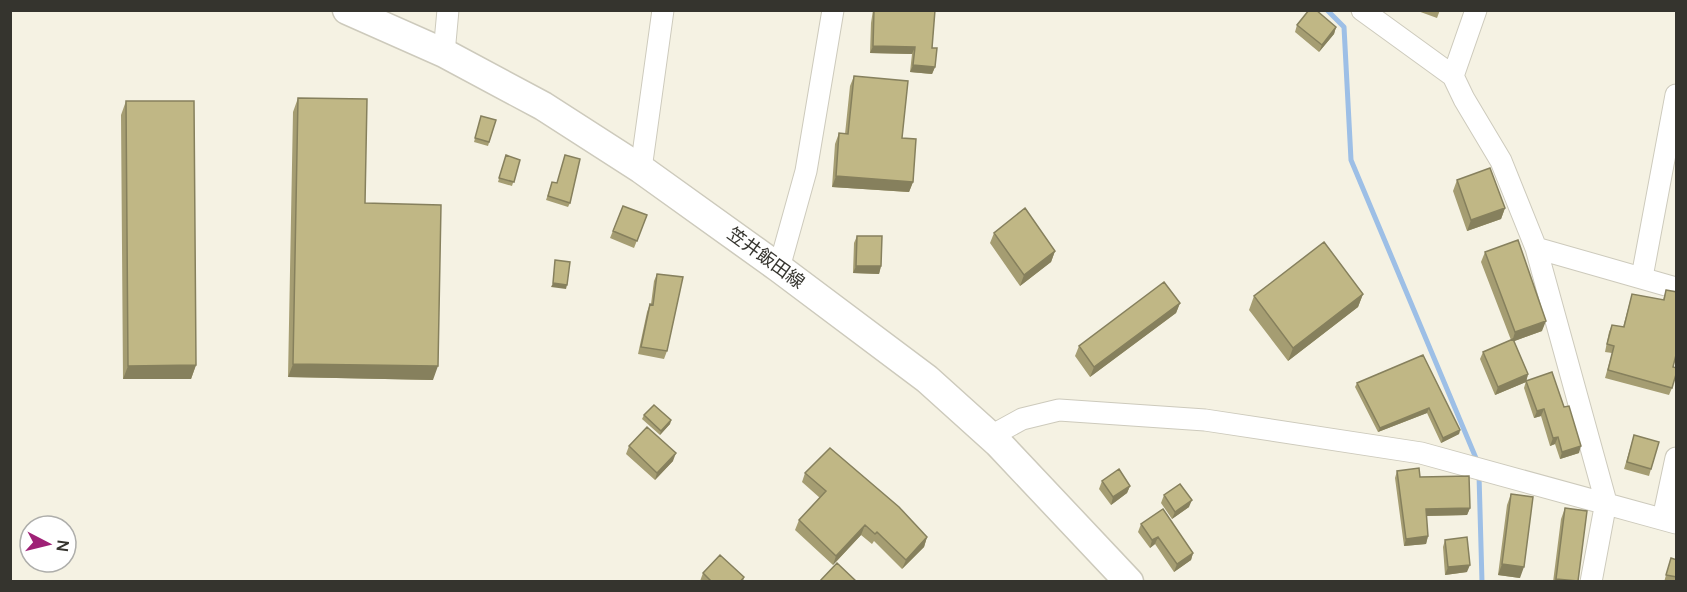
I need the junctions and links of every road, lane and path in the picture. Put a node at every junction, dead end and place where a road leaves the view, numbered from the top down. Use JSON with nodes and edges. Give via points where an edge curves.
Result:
{"nodes":[{"id":1,"x":347,"y":10,"type":"edge"},
{"id":2,"x":448,"y":10,"type":"edge"},
{"id":3,"x":663,"y":10,"type":"edge"},
{"id":4,"x":833,"y":10,"type":"edge"},
{"id":5,"x":1362,"y":10,"type":"edge"},
{"id":6,"x":1476,"y":10,"type":"edge"},
{"id":7,"x":444,"y":53,"type":"junction"},
{"id":8,"x":1453,"y":76,"type":"junction"},
{"id":9,"x":1676,"y":97,"type":"edge"},
{"id":10,"x":641,"y":169,"type":"junction"},
{"id":11,"x":1536,"y":248,"type":"junction"},
{"id":12,"x":779,"y":268,"type":"junction"},
{"id":13,"x":1642,"y":277,"type":"junction"},
{"id":14,"x":1677,"y":288,"type":"edge"},
{"id":15,"x":991,"y":436,"type":"junction"},
{"id":16,"x":1677,"y":458,"type":"edge"},
{"id":17,"x":1606,"y":502,"type":"junction"},
{"id":18,"x":1670,"y":521,"type":"edge"},
{"id":19,"x":1129,"y":582,"type":"edge"},
{"id":20,"x":1591,"y":582,"type":"edge"}],
"edges":[{"from":1,"to":7,"type":"main road","name":"笠井飯田線"},
{"from":2,"to":7,"type":"street"},
{"from":3,"to":10,"type":"street"},
{"from":4,"to":12,"type":"street","via":[[806,171]]},
{"from":5,"to":8,"type":"street"},
{"from":6,"to":8,"type":"street"},
{"from":7,"to":10,"type":"main road","name":"笠井飯田線","via":[[543,106]]},
{"from":8,"to":11,"type":"street","via":[[1501,161]]},
{"from":9,"to":13,"type":"street"},
{"from":10,"to":12,"type":"main road","name":"笠井飯田線"},
{"from":11,"to":13,"type":"street"},
{"from":11,"to":17,"type":"street"},
{"from":12,"to":15,"type":"main road","name":"笠井飯田線","via":[[927,379]]},
{"from":13,"to":14,"type":"street"},
{"from":15,"to":17,"type":"street","via":[[1022,419],[1059,411],[1204,420],[1421,453]]},
{"from":15,"to":19,"type":"main road","name":"笠井飯田線"},
{"from":16,"to":18,"type":"street"},
{"from":17,"to":18,"type":"street"},
{"from":17,"to":20,"type":"street"}]}
